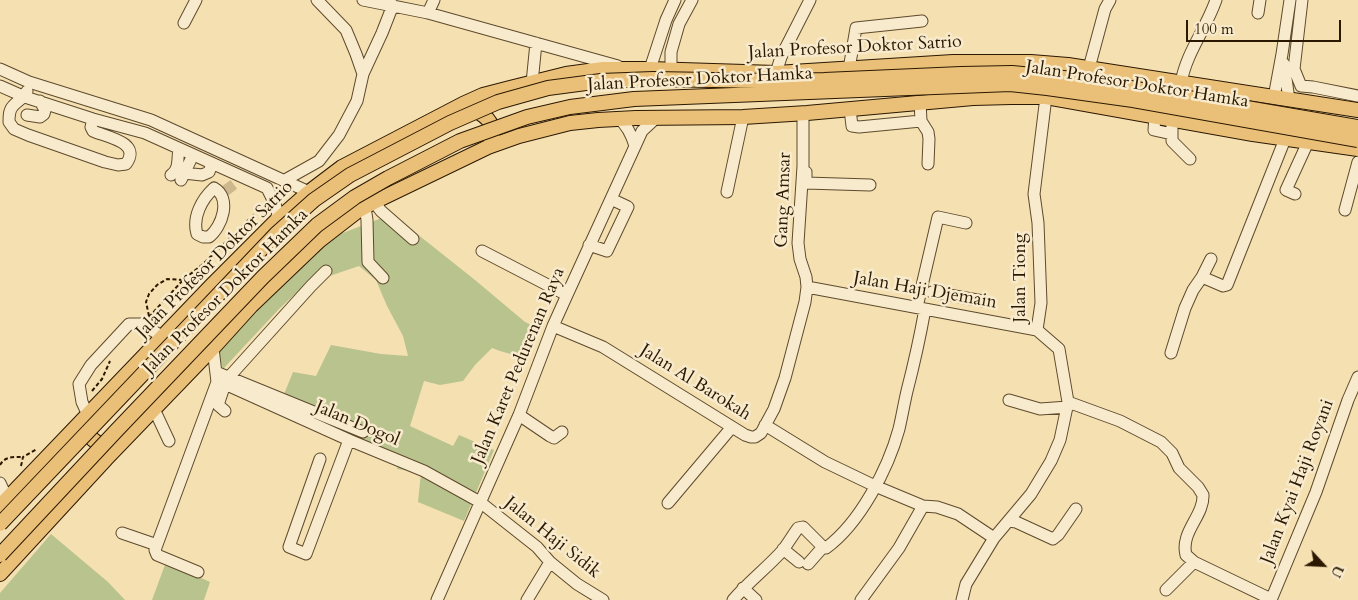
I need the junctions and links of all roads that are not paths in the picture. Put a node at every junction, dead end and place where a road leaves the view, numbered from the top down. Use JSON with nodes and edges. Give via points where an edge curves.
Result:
{"nodes":[{"id":1,"x":196,"y":0,"type":"edge"},
{"id":2,"x":317,"y":0,"type":"edge"},
{"id":3,"x":363,"y":0,"type":"edge"},
{"id":4,"x":434,"y":0,"type":"edge"},
{"id":5,"x":675,"y":0,"type":"edge"},
{"id":6,"x":692,"y":0,"type":"edge"},
{"id":7,"x":810,"y":0,"type":"edge"},
{"id":8,"x":1110,"y":0,"type":"edge"},
{"id":9,"x":1216,"y":0,"type":"edge"},
{"id":10,"x":1260,"y":0,"type":"edge"},
{"id":11,"x":1290,"y":0,"type":"edge"},
{"id":12,"x":1302,"y":3,"type":"edge"},
{"id":13,"x":393,"y":5,"type":"junction"},
{"id":14,"x":428,"y":13,"type":"junction"},
{"id":15,"x":1258,"y":13,"type":"dead end"},
{"id":16,"x":922,"y":21,"type":"dead end"},
{"id":17,"x":184,"y":23,"type":"dead end"},
{"id":18,"x":1298,"y":39,"type":"junction"},
{"id":19,"x":536,"y":42,"type":"junction"},
{"id":20,"x":1283,"y":52,"type":"junction"},
{"id":21,"x":1044,"y":63,"type":"junction"},
{"id":22,"x":0,"y":69,"type":"edge"},
{"id":23,"x":624,"y":69,"type":"junction"},
{"id":24,"x":650,"y":69,"type":"junction"},
{"id":25,"x":849,"y":69,"type":"junction"},
{"id":26,"x":1095,"y":69,"type":"junction"},
{"id":27,"x":670,"y":70,"type":"junction"},
{"id":28,"x":776,"y":73,"type":"junction"},
{"id":29,"x":362,"y":74,"type":"junction"},
{"id":30,"x":29,"y":82,"type":"junction"},
{"id":31,"x":532,"y":83,"type":"junction"},
{"id":32,"x":1181,"y":83,"type":"junction"},
{"id":33,"x":0,"y":86,"type":"edge"},
{"id":34,"x":1358,"y":96,"type":"edge"},
{"id":35,"x":25,"y":97,"type":"junction"},
{"id":36,"x":1272,"y":97,"type":"junction"},
{"id":37,"x":1046,"y":98,"type":"junction"},
{"id":38,"x":1290,"y":100,"type":"junction"},
{"id":39,"x":40,"y":101,"type":"junction"},
{"id":40,"x":920,"y":102,"type":"junction"},
{"id":41,"x":463,"y":104,"type":"junction"},
{"id":42,"x":1088,"y":104,"type":"junction"},
{"id":43,"x":850,"y":109,"type":"junction"},
{"id":44,"x":1358,"y":110,"type":"edge"},
{"id":45,"x":27,"y":114,"type":"dead end"},
{"id":46,"x":805,"y":114,"type":"junction"},
{"id":47,"x":1155,"y":116,"type":"junction"},
{"id":48,"x":743,"y":117,"type":"junction"},
{"id":49,"x":619,"y":118,"type":"junction"},
{"id":50,"x":656,"y":118,"type":"junction"},
{"id":51,"x":93,"y":119,"type":"junction"},
{"id":52,"x":1172,"y":120,"type":"junction"},
{"id":53,"x":921,"y":121,"type":"junction"},
{"id":54,"x":1358,"y":128,"type":"edge"},
{"id":55,"x":1172,"y":134,"type":"junction"},
{"id":56,"x":1254,"y":134,"type":"junction"},
{"id":57,"x":1285,"y":139,"type":"junction"},
{"id":58,"x":1358,"y":140,"type":"edge"},
{"id":59,"x":1308,"y":142,"type":"junction"},
{"id":60,"x":636,"y":146,"type":"junction"},
{"id":61,"x":488,"y":147,"type":"junction"},
{"id":62,"x":1358,"y":149,"type":"edge"},
{"id":63,"x":186,"y":152,"type":"junction"},
{"id":64,"x":1190,"y":159,"type":"dead end"},
{"id":65,"x":318,"y":161,"type":"junction"},
{"id":66,"x":1358,"y":163,"type":"edge"},
{"id":67,"x":928,"y":164,"type":"dead end"},
{"id":68,"x":210,"y":168,"type":"junction"},
{"id":69,"x":273,"y":175,"type":"junction"},
{"id":70,"x":327,"y":178,"type":"junction"},
{"id":71,"x":284,"y":180,"type":"junction"},
{"id":72,"x":870,"y":185,"type":"dead end"},
{"id":73,"x":267,"y":188,"type":"junction"},
{"id":74,"x":1355,"y":188,"type":"edge"},
{"id":75,"x":220,"y":191,"type":"dead end"},
{"id":76,"x":309,"y":192,"type":"junction"},
{"id":77,"x":727,"y":192,"type":"dead end"},
{"id":78,"x":1295,"y":194,"type":"dead end"},
{"id":79,"x":611,"y":199,"type":"junction"},
{"id":80,"x":370,"y":205,"type":"junction"},
{"id":81,"x":1345,"y":210,"type":"dead end"},
{"id":82,"x":275,"y":222,"type":"junction"},
{"id":83,"x":966,"y":223,"type":"dead end"},
{"id":84,"x":413,"y":239,"type":"dead end"},
{"id":85,"x":589,"y":245,"type":"junction"},
{"id":86,"x":482,"y":252,"type":"dead end"},
{"id":87,"x":1210,"y":259,"type":"dead end"},
{"id":88,"x":326,"y":271,"type":"dead end"},
{"id":89,"x":1202,"y":277,"type":"junction"},
{"id":90,"x":383,"y":278,"type":"dead end"},
{"id":91,"x":807,"y":287,"type":"junction"},
{"id":92,"x":932,"y":292,"type":"dead end"},
{"id":93,"x":567,"y":295,"type":"junction"},
{"id":94,"x":966,"y":299,"type":"junction"},
{"id":95,"x":983,"y":301,"type":"dead end"},
{"id":96,"x":921,"y":308,"type":"junction"},
{"id":97,"x":963,"y":316,"type":"junction"},
{"id":98,"x":554,"y":326,"type":"junction"},
{"id":99,"x":1037,"y":330,"type":"junction"},
{"id":100,"x":163,"y":337,"type":"junction"},
{"id":101,"x":214,"y":348,"type":"junction"},
{"id":102,"x":1171,"y":353,"type":"dead end"},
{"id":103,"x":1358,"y":377,"type":"edge"},
{"id":104,"x":222,"y":379,"type":"junction"},
{"id":105,"x":1009,"y":400,"type":"dead end"},
{"id":106,"x":1068,"y":404,"type":"junction"},
{"id":107,"x":87,"y":409,"type":"junction"},
{"id":108,"x":154,"y":409,"type":"junction"},
{"id":109,"x":225,"y":411,"type":"dead end"},
{"id":110,"x":519,"y":415,"type":"junction"},
{"id":111,"x":765,"y":425,"type":"junction"},
{"id":112,"x":732,"y":427,"type":"junction"},
{"id":113,"x":363,"y":432,"type":"dead end"},
{"id":114,"x":562,"y":432,"type":"dead end"},
{"id":115,"x":349,"y":440,"type":"junction"},
{"id":116,"x":169,"y":441,"type":"dead end"},
{"id":117,"x":119,"y":445,"type":"junction"},
{"id":118,"x":320,"y":459,"type":"dead end"},
{"id":119,"x":875,"y":486,"type":"junction"},
{"id":120,"x":2,"y":493,"type":"edge"},
{"id":121,"x":480,"y":502,"type":"junction"},
{"id":122,"x":668,"y":503,"type":"dead end"},
{"id":123,"x":922,"y":506,"type":"junction"},
{"id":124,"x":1076,"y":509,"type":"dead end"},
{"id":125,"x":1009,"y":521,"type":"junction"},
{"id":126,"x":0,"y":524,"type":"edge"},
{"id":127,"x":122,"y":533,"type":"dead end"},
{"id":128,"x":994,"y":538,"type":"junction"},
{"id":129,"x":157,"y":544,"type":"junction"},
{"id":130,"x":823,"y":547,"type":"junction"},
{"id":131,"x":783,"y":549,"type":"junction"},
{"id":132,"x":0,"y":555,"type":"edge"},
{"id":133,"x":550,"y":562,"type":"junction"},
{"id":134,"x":1194,"y":562,"type":"junction"},
{"id":135,"x":198,"y":572,"type":"dead end"},
{"id":136,"x":0,"y":574,"type":"edge"},
{"id":137,"x":743,"y":588,"type":"junction"},
{"id":138,"x":1166,"y":590,"type":"dead end"},
{"id":139,"x":437,"y":600,"type":"edge"},
{"id":140,"x":527,"y":600,"type":"edge"},
{"id":141,"x":603,"y":600,"type":"edge"},
{"id":142,"x":733,"y":600,"type":"edge"},
{"id":143,"x":756,"y":600,"type":"edge"},
{"id":144,"x":861,"y":600,"type":"edge"},
{"id":145,"x":962,"y":600,"type":"edge"},
{"id":146,"x":1271,"y":600,"type":"edge"}],
"edges":[{"from":1,"to":17,"type":"street"},
{"from":2,"to":29,"type":"street","via":[[346,30]]},
{"from":3,"to":13,"type":"street"},
{"from":4,"to":14,"type":"street"},
{"from":5,"to":24,"type":"street"},
{"from":6,"to":27,"type":"street","via":[[679,24]]},
{"from":7,"to":28,"type":"street","via":[[780,57]]},
{"from":8,"to":26,"type":"street","via":[[1105,9]]},
{"from":9,"to":32,"type":"street","via":[[1188,58]]},
{"from":10,"to":15,"type":"street"},
{"from":11,"to":20,"type":"street"},
{"from":12,"to":18,"type":"street"},
{"from":13,"to":14,"type":"street"},
{"from":13,"to":29,"type":"street"},
{"from":14,"to":19,"type":"street"},
{"from":16,"to":25,"type":"street","via":[[856,28]]},
{"from":18,"to":20,"type":"street"},
{"from":18,"to":34,"type":"street","via":[[1294,69],[1300,86]]},
{"from":19,"to":23,"type":"street"},
{"from":19,"to":31,"type":"street"},
{"from":20,"to":36,"type":"street"},
{"from":20,"to":38,"type":"street"},
{"from":21,"to":25,"type":"main road","name":"Jalan Profesor Doktor Satrio","via":[[953,62]]},
{"from":21,"to":26,"type":"main road","name":"Jalan Profesor Doktor Satrio"},
{"from":21,"to":37,"type":"main road","via":[[1054,66],[1056,71]]},
{"from":22,"to":30,"type":"street"},
{"from":23,"to":24,"type":"main road","name":"Jalan Profesor Doktor Satrio"},
{"from":23,"to":31,"type":"main road","name":"Jalan Profesor Doktor Satrio","via":[[566,74]]},
{"from":24,"to":27,"type":"main road","name":"Jalan Profesor Doktor Satrio"},
{"from":25,"to":28,"type":"main road","name":"Jalan Profesor Doktor Satrio"},
{"from":26,"to":32,"type":"main road","name":"Jalan Profesor Doktor Satrio"},
{"from":26,"to":42,"type":"main road","via":[[1086,77]]},
{"from":27,"to":28,"type":"main road","name":"Jalan Profesor Doktor Satrio"},
{"from":29,"to":65,"type":"street","via":[[357,101],[340,135]]},
{"from":30,"to":35,"type":"street"},
{"from":30,"to":69,"type":"street","via":[[151,120]]},
{"from":31,"to":41,"type":"main road","name":"Jalan Profesor Doktor Satrio","via":[[483,95]]},
{"from":32,"to":36,"type":"main road","name":"Jalan Profesor Doktor Satrio"},
{"from":33,"to":35,"type":"street"},
{"from":35,"to":39,"type":"street"},
{"from":35,"to":51,"type":"street","via":[[10,111],[9,122],[14,129],[105,162],[126,164],[130,158],[126,146],[93,131]]},
{"from":36,"to":38,"type":"main road","name":"Jalan Profesor Doktor Satrio"},
{"from":37,"to":40,"type":"main road","via":[[983,97]]},
{"from":37,"to":42,"type":"main road"},
{"from":37,"to":99,"type":"street","name":"Jalan Tiong","via":[[1034,194],[1041,303]]},
{"from":38,"to":44,"type":"main road","name":"Jalan Profesor Doktor Satrio"},
{"from":39,"to":45,"type":"street","via":[[44,114],[40,117]]},
{"from":39,"to":51,"type":"street"},
{"from":40,"to":43,"type":"main road"},
{"from":40,"to":53,"type":"street"},
{"from":41,"to":61,"type":"main road","via":[[489,120],[492,137]]},
{"from":41,"to":70,"type":"main road","name":"Jalan Profesor Doktor Satrio"},
{"from":42,"to":47,"type":"main road"},
{"from":43,"to":46,"type":"main road"},
{"from":43,"to":53,"type":"street","via":[[852,126]]},
{"from":46,"to":48,"type":"main road"},
{"from":46,"to":72,"type":"street","via":[[806,184]]},
{"from":46,"to":91,"type":"street","name":"Gang Amsar","via":[[798,243]]},
{"from":47,"to":52,"type":"main road"},
{"from":47,"to":55,"type":"street","via":[[1154,130]]},
{"from":48,"to":50,"type":"main road"},
{"from":48,"to":77,"type":"street"},
{"from":49,"to":50,"type":"main road"},
{"from":49,"to":60,"type":"street"},
{"from":49,"to":61,"type":"main road","via":[[570,124]]},
{"from":50,"to":60,"type":"street","name":"Jalan Karet Pedurenan Raya","via":[[642,131]]},
{"from":51,"to":63,"type":"street","via":[[145,132]]},
{"from":52,"to":55,"type":"street"},
{"from":52,"to":56,"type":"main road"},
{"from":53,"to":67,"type":"street","via":[[928,132]]},
{"from":54,"to":56,"type":"main road"},
{"from":54,"to":126,"type":"main road","name":"Jalan Profesor Doktor Hamka","bridge":true,"via":[[1084,80],[1012,73],[860,79],[601,81],[548,88],[498,102],[350,175],[314,200],[276,234]]},
{"from":55,"to":64,"type":"street","via":[[1172,141]]},
{"from":56,"to":57,"type":"main road"},
{"from":57,"to":59,"type":"main road"},
{"from":57,"to":89,"type":"street","via":[[1227,285]]},
{"from":58,"to":132,"type":"main road","name":"Jalan Profesor Doktor Hamka","bridge":true,"via":[[1114,97],[1010,84],[634,99],[570,107],[527,117],[460,141],[355,197],[317,225],[116,430]]},
{"from":59,"to":62,"type":"main road"},
{"from":59,"to":78,"type":"street","via":[[1286,190]]},
{"from":60,"to":79,"type":"street","name":"Jalan Karet Pedurenan Raya"},
{"from":61,"to":80,"type":"main road"},
{"from":63,"to":68,"type":"street"},
{"from":63,"to":68,"type":"street","via":[[187,169],[179,173],[202,175]]},
{"from":65,"to":70,"type":"street"},
{"from":65,"to":71,"type":"street"},
{"from":66,"to":74,"type":"street"},
{"from":68,"to":73,"type":"street"},
{"from":68,"to":75,"type":"street"},
{"from":69,"to":71,"type":"street"},
{"from":69,"to":73,"type":"street","via":[[275,181]]},
{"from":70,"to":76,"type":"main road","name":"Jalan Profesor Doktor Satrio"},
{"from":71,"to":76,"type":"street"},
{"from":73,"to":82,"type":"street","via":[[278,214]]},
{"from":74,"to":81,"type":"street"},
{"from":76,"to":82,"type":"main road","name":"Jalan Profesor Doktor Satrio"},
{"from":79,"to":85,"type":"street","name":"Jalan Karet Pedurenan Raya"},
{"from":79,"to":85,"type":"street","via":[[628,207],[607,252]]},
{"from":80,"to":84,"type":"street"},
{"from":80,"to":90,"type":"street","via":[[368,262]]},
{"from":80,"to":101,"type":"main road","via":[[319,241],[251,306]]},
{"from":82,"to":100,"type":"main road","name":"Jalan Profesor Doktor Satrio"},
{"from":83,"to":96,"type":"street","via":[[938,217]]},
{"from":85,"to":93,"type":"street","name":"Jalan Karet Pedurenan Raya"},
{"from":86,"to":93,"type":"street"},
{"from":87,"to":89,"type":"street"},
{"from":88,"to":104,"type":"street"},
{"from":89,"to":102,"type":"street","via":[[1185,308]]},
{"from":91,"to":96,"type":"street","name":"Jalan Haji Djemain"},
{"from":91,"to":111,"type":"street","name":"Jalan Al Barokah","via":[[785,378]]},
{"from":92,"to":94,"type":"street"},
{"from":93,"to":98,"type":"street","name":"Jalan Karet Pedurenan Raya"},
{"from":94,"to":95,"type":"street"},
{"from":94,"to":97,"type":"street"},
{"from":96,"to":97,"type":"street","name":"Jalan Haji Djemain"},
{"from":96,"to":119,"type":"street","via":[[920,337],[898,429]]},
{"from":97,"to":99,"type":"street","name":"Jalan Haji Djemain"},
{"from":98,"to":110,"type":"street","name":"Jalan Karet Pedurenan Raya"},
{"from":98,"to":112,"type":"street","name":"Jalan Al Barokah","via":[[603,347]]},
{"from":99,"to":106,"type":"street","name":"Jalan Tiong","via":[[1059,349]]},
{"from":100,"to":107,"type":"main road","name":"Jalan Profesor Doktor Satrio"},
{"from":100,"to":107,"type":"street","via":[[146,320],[129,324],[91,365],[79,384]]},
{"from":101,"to":104,"type":"street"},
{"from":101,"to":108,"type":"main road"},
{"from":103,"to":146,"type":"street","name":"Jalan Kyai Haji Royani","via":[[1316,492]]},
{"from":104,"to":109,"type":"street","via":[[218,405]]},
{"from":104,"to":113,"type":"street"},
{"from":104,"to":115,"type":"street","name":"Jalan Dogol"},
{"from":104,"to":129,"type":"street"},
{"from":105,"to":106,"type":"street","via":[[1040,409]]},
{"from":106,"to":125,"type":"street","name":"Jalan Tiong","via":[[1060,440],[1051,461],[1031,494]]},
{"from":106,"to":134,"type":"street","via":[[1120,421],[1161,442],[1172,454],[1179,468],[1203,495],[1185,545],[1186,555]]},
{"from":107,"to":117,"type":"main road","via":[[90,438],[100,446]]},
{"from":107,"to":120,"type":"main road","name":"Jalan Profesor Doktor Satrio"},
{"from":108,"to":116,"type":"street"},
{"from":108,"to":117,"type":"main road"},
{"from":110,"to":114,"type":"street","via":[[554,438]]},
{"from":110,"to":121,"type":"street","name":"Jalan Karet Pedurenan Raya"},
{"from":111,"to":112,"type":"street","name":"Jalan Al Barokah","via":[[755,437],[744,435]]},
{"from":111,"to":119,"type":"street","via":[[825,462]]},
{"from":112,"to":122,"type":"street"},
{"from":115,"to":118,"type":"street","via":[[306,554],[289,547]]},
{"from":115,"to":121,"type":"street","name":"Jalan Dogol","via":[[424,471]]},
{"from":117,"to":136,"type":"main road"},
{"from":119,"to":123,"type":"street"},
{"from":119,"to":130,"type":"street","via":[[836,540]]},
{"from":121,"to":133,"type":"street","name":"Jalan Haji Sidik"},
{"from":121,"to":139,"type":"street","name":"Jalan Karet Pedurenan Raya"},
{"from":123,"to":128,"type":"street","via":[[958,514]]},
{"from":123,"to":144,"type":"street","via":[[899,548]]},
{"from":124,"to":125,"type":"street","via":[[1053,539]]},
{"from":125,"to":128,"type":"street","name":"Jalan Tiong"},
{"from":127,"to":129,"type":"street"},
{"from":128,"to":145,"type":"street","name":"Jalan Tiong","via":[[966,584]]},
{"from":129,"to":135,"type":"street","via":[[157,555]]},
{"from":130,"to":131,"type":"street","via":[[803,563]]},
{"from":130,"to":131,"type":"street","via":[[801,526]]},
{"from":131,"to":137,"type":"street"},
{"from":133,"to":140,"type":"street"},
{"from":133,"to":141,"type":"street","name":"Jalan Haji Sidik"},
{"from":134,"to":138,"type":"street"},
{"from":134,"to":146,"type":"street"},
{"from":137,"to":142,"type":"street"},
{"from":137,"to":143,"type":"street"}]}
